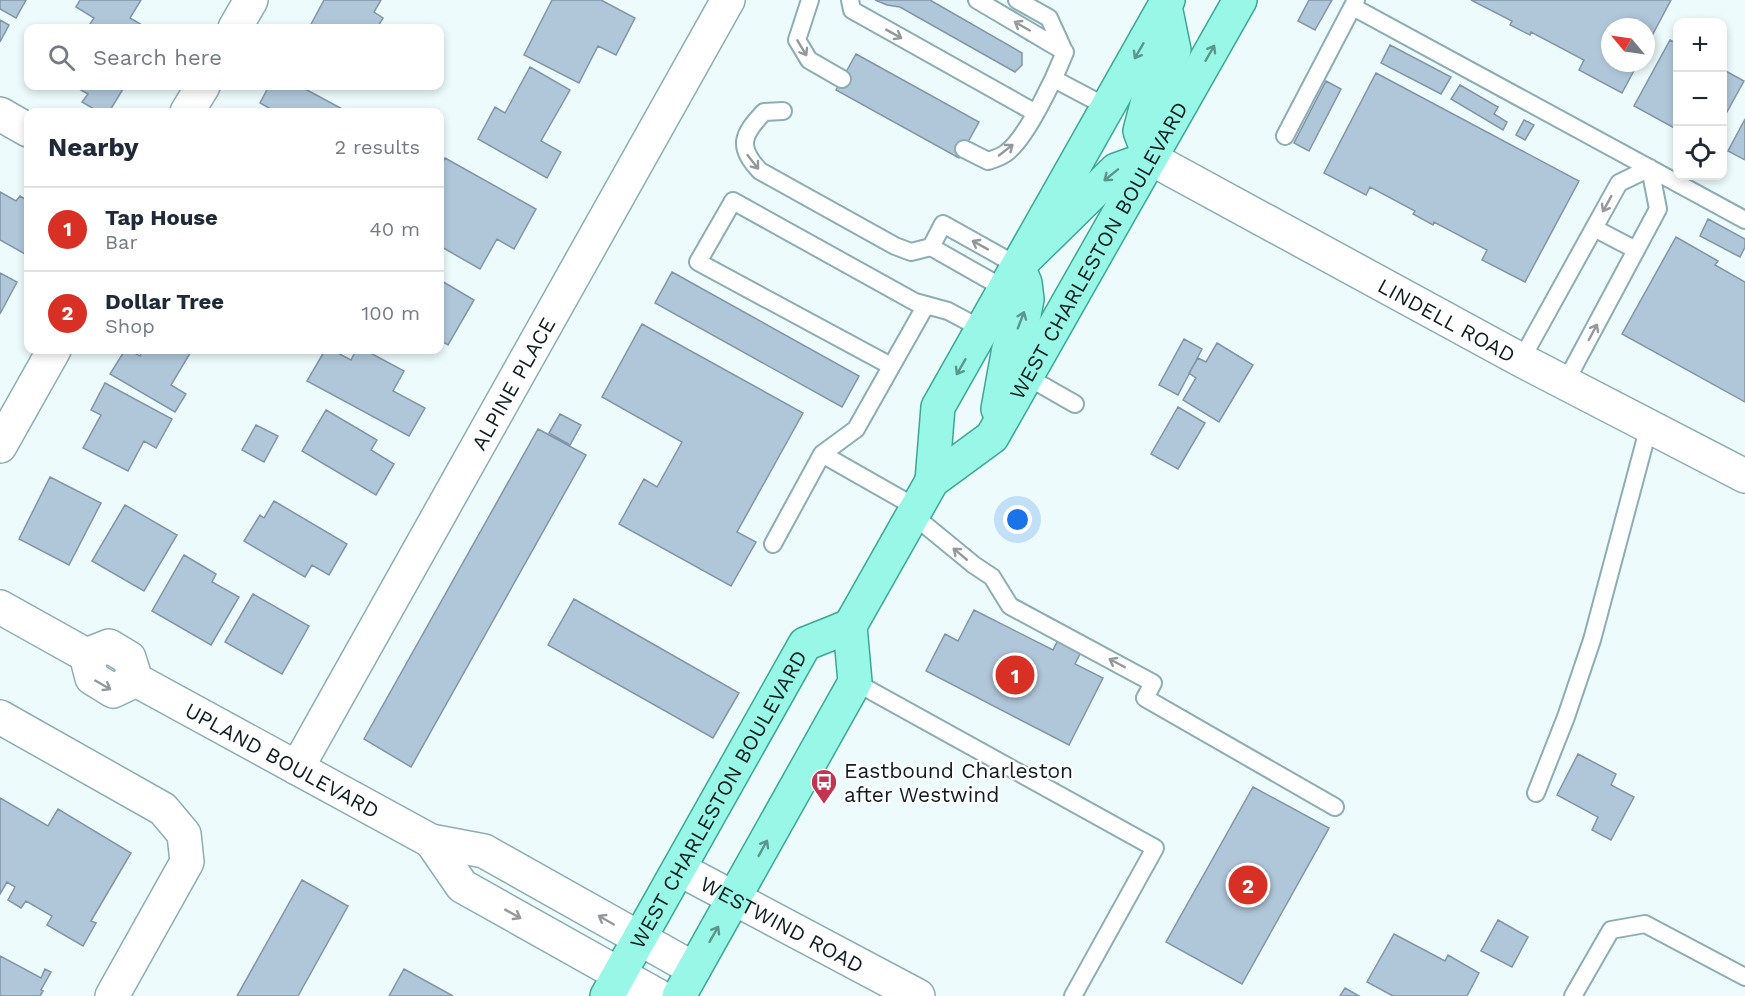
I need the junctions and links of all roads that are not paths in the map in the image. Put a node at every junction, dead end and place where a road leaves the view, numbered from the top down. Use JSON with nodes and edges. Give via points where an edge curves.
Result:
{"nodes":[{"id":1,"x":250,"y":0,"type":"edge"},
{"id":2,"x":728,"y":0,"type":"edge"},
{"id":3,"x":810,"y":0,"type":"edge"},
{"id":4,"x":850,"y":0,"type":"edge"},
{"id":5,"x":977,"y":0,"type":"edge"},
{"id":6,"x":1017,"y":0,"type":"edge"},
{"id":7,"x":1239,"y":0,"type":"edge"},
{"id":8,"x":1166,"y":3,"type":"edge"},
{"id":9,"x":1355,"y":4,"type":"edge"},
{"id":10,"x":237,"y":24,"type":"edge"},
{"id":11,"x":1065,"y":52,"type":"junction"},
{"id":12,"x":1054,"y":79,"type":"junction"},
{"id":13,"x":842,"y":80,"type":"dead end"},
{"id":14,"x":200,"y":90,"type":"edge"},
{"id":15,"x":1107,"y":107,"type":"junction"},
{"id":16,"x":189,"y":108,"type":"edge"},
{"id":17,"x":783,"y":111,"type":"dead end"},
{"id":18,"x":1034,"y":112,"type":"junction"},
{"id":19,"x":0,"y":114,"type":"edge"},
{"id":20,"x":24,"y":128,"type":"edge"},
{"id":21,"x":1285,"y":136,"type":"dead end"},
{"id":22,"x":964,"y":149,"type":"dead end"},
{"id":23,"x":1150,"y":158,"type":"junction"},
{"id":24,"x":1650,"y":168,"type":"junction"},
{"id":25,"x":1745,"y":220,"type":"edge"},
{"id":26,"x":1594,"y":228,"type":"junction"},
{"id":27,"x":931,"y":247,"type":"junction"},
{"id":28,"x":1636,"y":250,"type":"junction"},
{"id":29,"x":1012,"y":277,"type":"junction"},
{"id":30,"x":926,"y":305,"type":"junction"},
{"id":31,"x":982,"y":329,"type":"junction"},
{"id":32,"x":52,"y":354,"type":"edge"},
{"id":33,"x":1521,"y":360,"type":"junction"},
{"id":34,"x":891,"y":366,"type":"junction"},
{"id":35,"x":1026,"y":376,"type":"junction"},
{"id":36,"x":1565,"y":383,"type":"junction"},
{"id":37,"x":1075,"y":404,"type":"dead end"},
{"id":38,"x":1649,"y":426,"type":"junction"},
{"id":39,"x":992,"y":437,"type":"junction"},
{"id":40,"x":0,"y":446,"type":"edge"},
{"id":41,"x":822,"y":454,"type":"junction"},
{"id":42,"x":1745,"y":476,"type":"edge"},
{"id":43,"x":921,"y":501,"type":"junction"},
{"id":44,"x":773,"y":544,"type":"dead end"},
{"id":45,"x":0,"y":607,"type":"edge"},
{"id":46,"x":850,"y":626,"type":"junction"},
{"id":47,"x":855,"y":682,"type":"junction"},
{"id":48,"x":0,"y":717,"type":"edge"},
{"id":49,"x":297,"y":768,"type":"junction"},
{"id":50,"x":1536,"y":793,"type":"dead end"},
{"id":51,"x":1335,"y":807,"type":"dead end"},
{"id":52,"x":431,"y":841,"type":"junction"},
{"id":53,"x":679,"y":869,"type":"junction"},
{"id":54,"x":734,"y":899,"type":"junction"},
{"id":55,"x":639,"y":939,"type":"junction"},
{"id":56,"x":1745,"y":977,"type":"edge"},
{"id":57,"x":686,"y":982,"type":"edge"},
{"id":58,"x":613,"y":985,"type":"edge"},
{"id":59,"x":112,"y":996,"type":"edge"},
{"id":60,"x":658,"y":996,"type":"edge"},
{"id":61,"x":918,"y":996,"type":"edge"},
{"id":62,"x":1073,"y":996,"type":"edge"},
{"id":63,"x":1573,"y":996,"type":"edge"}],
"edges":[{"from":1,"to":10,"type":"street"},
{"from":2,"to":49,"type":"street","name":"ALPINE PLACE"},
{"from":3,"to":13,"type":"lane","one_way":true,"via":[[797,40],[809,60]]},
{"from":4,"to":18,"type":"lane","one_way":true,"via":[[852,10]]},
{"from":11,"to":5,"type":"lane","one_way":true},
{"from":6,"to":11,"type":"lane","via":[[1049,18]]},
{"from":23,"to":7,"type":"main road","name":"WEST CHARLESTON BOULEVARD","one_way":true},
{"from":8,"to":15,"type":"main road","name":"WEST CHARLESTON BOULEVARD","one_way":true},
{"from":8,"to":23,"type":"main road","via":[[1174,50],[1149,96],[1140,130]]},
{"from":9,"to":21,"type":"lane"},
{"from":9,"to":24,"type":"lane"},
{"from":11,"to":12,"type":"lane"},
{"from":12,"to":15,"type":"lane"},
{"from":12,"to":18,"type":"lane"},
{"from":14,"to":16,"type":"street"},
{"from":15,"to":29,"type":"main road","name":"WEST CHARLESTON BOULEVARD"},
{"from":17,"to":27,"type":"lane","one_way":true,"via":[[764,112],[747,129],[744,147],[748,159],[760,171],[895,246],[911,252]]},
{"from":22,"to":18,"type":"lane","one_way":true,"via":[[988,161],[1005,153],[1021,137]]},
{"from":19,"to":20,"type":"street"},
{"from":23,"to":29,"type":"main road","one_way":true,"via":[[1116,170]]},
{"from":23,"to":33,"type":"street","name":"LINDELL ROAD"},
{"from":23,"to":35,"type":"main road","name":"WEST CHARLESTON BOULEVARD"},
{"from":24,"to":25,"type":"lane"},
{"from":24,"to":26,"type":"lane","one_way":true,"via":[[1618,183]]},
{"from":24,"to":28,"type":"lane","via":[[1658,209]]},
{"from":26,"to":28,"type":"lane"},
{"from":26,"to":33,"type":"lane"},
{"from":27,"to":29,"type":"lane"},
{"from":29,"to":27,"type":"lane","one_way":true,"via":[[943,224]]},
{"from":36,"to":28,"type":"lane","one_way":true},
{"from":29,"to":31,"type":"main road","name":"WEST CHARLESTON BOULEVARD"},
{"from":39,"to":29,"type":"main road","one_way":true,"via":[[1010,348],[1024,315],[1026,291]]},
{"from":30,"to":31,"type":"lane","via":[[948,311]]},
{"from":30,"to":34,"type":"lane"},
{"from":30,"to":34,"type":"lane","via":[[733,201],[698,262]]},
{"from":31,"to":43,"type":"main road","name":"WEST CHARLESTON BOULEVARD","one_way":true,"via":[[938,407]]},
{"from":32,"to":40,"type":"street"},
{"from":33,"to":36,"type":"street","name":"LINDELL ROAD"},
{"from":34,"to":41,"type":"lane","via":[[856,429]]},
{"from":35,"to":37,"type":"lane"},
{"from":35,"to":39,"type":"main road","name":"WEST CHARLESTON BOULEVARD"},
{"from":36,"to":38,"type":"street","name":"LINDELL ROAD"},
{"from":38,"to":42,"type":"street","name":"LINDELL ROAD"},
{"from":38,"to":50,"type":"lane","via":[[1592,640]]},
{"from":39,"to":43,"type":"main road","name":"WEST CHARLESTON BOULEVARD"},
{"from":41,"to":43,"type":"lane"},
{"from":41,"to":44,"type":"lane"},
{"from":43,"to":46,"type":"main road","name":"WEST CHARLESTON BOULEVARD"},
{"from":51,"to":43,"type":"lane","one_way":true,"via":[[1145,698],[1153,683],[1010,606],[992,577],[974,565]]},
{"from":45,"to":49,"type":"street","name":"UPLAND BOULEVARD","via":[[86,655],[92,678],[113,691],[136,680]]},
{"from":46,"to":47,"type":"main road"},
{"from":46,"to":53,"type":"main road","name":"WEST CHARLESTON BOULEVARD","via":[[805,644]]},
{"from":54,"to":47,"type":"main road","one_way":true},
{"from":47,"to":62,"type":"lane","via":[[1155,848]]},
{"from":48,"to":59,"type":"street","via":[[163,808],[184,834],[187,862]]},
{"from":49,"to":52,"type":"street","name":"UPLAND BOULEVARD"},
{"from":55,"to":52,"type":"street","name":"UPLAND BOULEVARD","one_way":true,"via":[[484,850]]},
{"from":52,"to":58,"type":"street","name":"UPLAND BOULEVARD","one_way":true,"via":[[462,886]]},
{"from":53,"to":54,"type":"street","name":"WESTWIND ROAD"},
{"from":53,"to":55,"type":"main road","name":"WEST CHARLESTON BOULEVARD"},
{"from":57,"to":54,"type":"main road","one_way":true},
{"from":54,"to":61,"type":"street","name":"WESTWIND ROAD"},
{"from":55,"to":57,"type":"street","name":"UPLAND BOULEVARD"},
{"from":55,"to":58,"type":"main road","name":"WEST CHARLESTON BOULEVARD"},
{"from":56,"to":63,"type":"lane","via":[[1645,924],[1611,930]]},
{"from":58,"to":60,"type":"street","name":"UPLAND BOULEVARD"}]}
